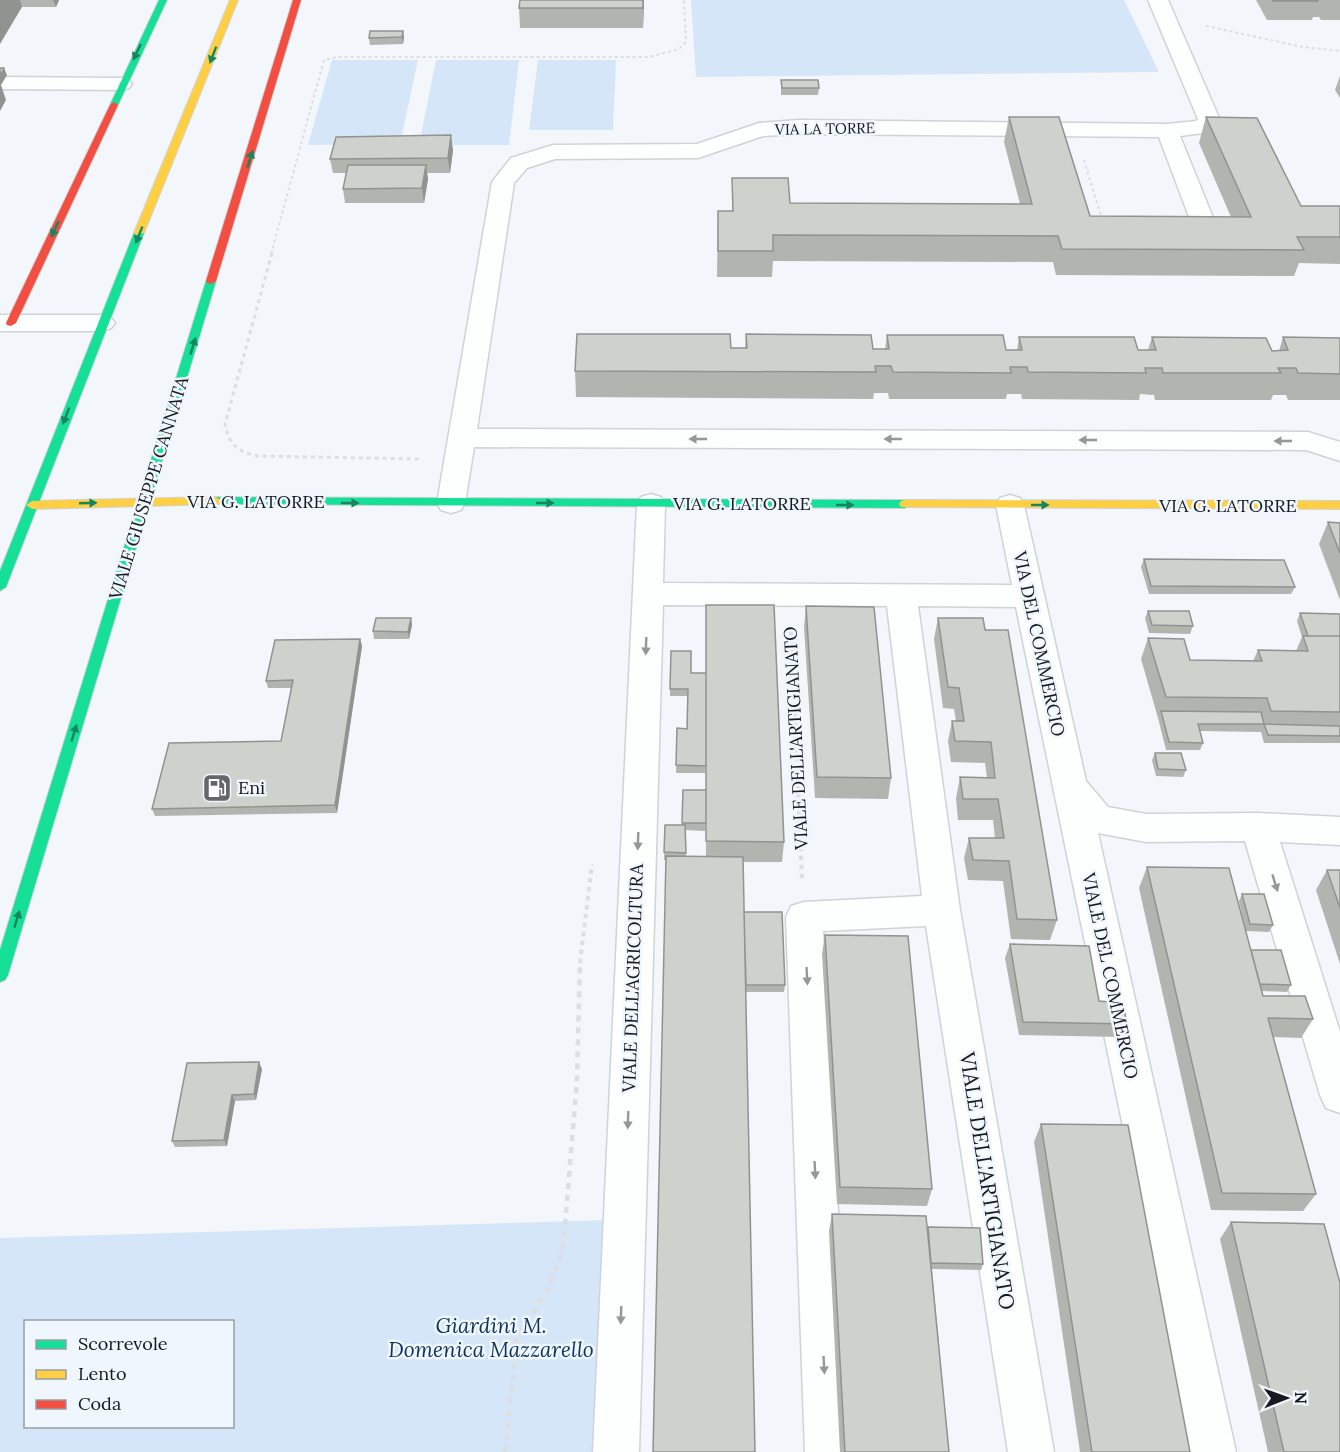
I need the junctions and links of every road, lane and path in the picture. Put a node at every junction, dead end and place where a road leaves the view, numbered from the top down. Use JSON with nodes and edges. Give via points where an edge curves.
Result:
{"nodes":[{"id":1,"x":163,"y":0,"type":"edge"},
{"id":2,"x":234,"y":0,"type":"edge"},
{"id":3,"x":297,"y":0,"type":"edge"},
{"id":4,"x":684,"y":0,"type":"edge"},
{"id":5,"x":1162,"y":9,"type":"edge"},
{"id":6,"x":1340,"y":51,"type":"edge"},
{"id":7,"x":2,"y":83,"type":"edge"},
{"id":8,"x":122,"y":84,"type":"junction"},
{"id":9,"x":1075,"y":130,"type":"junction"},
{"id":10,"x":1167,"y":131,"type":"junction"},
{"id":11,"x":1102,"y":220,"type":"edge"},
{"id":12,"x":1206,"y":230,"type":"edge"},
{"id":13,"x":6,"y":323,"type":"edge"},
{"id":14,"x":102,"y":323,"type":"junction"},
{"id":15,"x":458,"y":450,"type":"junction"},
{"id":16,"x":1340,"y":452,"type":"edge"},
{"id":17,"x":145,"y":501,"type":"junction"},
{"id":18,"x":451,"y":503,"type":"junction"},
{"id":19,"x":651,"y":504,"type":"junction"},
{"id":20,"x":32,"y":505,"type":"junction"},
{"id":21,"x":1010,"y":505,"type":"junction"},
{"id":22,"x":1340,"y":505,"type":"edge"},
{"id":23,"x":0,"y":587,"type":"edge"},
{"id":24,"x":648,"y":594,"type":"junction"},
{"id":25,"x":789,"y":595,"type":"junction"},
{"id":26,"x":900,"y":595,"type":"junction"},
{"id":27,"x":1030,"y":596,"type":"junction"},
{"id":28,"x":1068,"y":783,"type":"junction"},
{"id":29,"x":1258,"y":827,"type":"junction"},
{"id":30,"x":1340,"y":831,"type":"edge"},
{"id":31,"x":593,"y":861,"type":"dead end"},
{"id":32,"x":942,"y":910,"type":"junction"},
{"id":33,"x":804,"y":917,"type":"junction"},
{"id":34,"x":0,"y":975,"type":"edge"},
{"id":35,"x":1340,"y":1095,"type":"edge"},
{"id":36,"x":505,"y":1452,"type":"edge"},
{"id":37,"x":616,"y":1452,"type":"edge"},
{"id":38,"x":828,"y":1452,"type":"edge"},
{"id":39,"x":1031,"y":1452,"type":"edge"},
{"id":40,"x":1213,"y":1452,"type":"edge"}],
"edges":[{"from":1,"to":8,"type":"street","one_way":true},
{"from":2,"to":14,"type":"street","one_way":true},
{"from":17,"to":3,"type":"street","name":"VIALE GIUSEPPE CANNATA","one_way":true},
{"from":4,"to":15,"type":"path","via":[[686,42],[679,49],[649,57],[324,60],[225,424],[227,437],[243,454],[258,456],[387,458]]},
{"from":5,"to":6,"type":"path","via":[[1304,47]]},
{"from":5,"to":10,"type":"street","name":"VIA LA TORRE","via":[[1209,120],[1203,127]]},
{"from":7,"to":8,"type":"street"},
{"from":8,"to":13,"type":"street","one_way":true},
{"from":9,"to":10,"type":"street","name":"VIA LA TORRE"},
{"from":9,"to":11,"type":"path"},
{"from":9,"to":15,"type":"street","name":"VIA LA TORRE","via":[[799,127],[759,130],[698,151],[554,152],[519,163],[503,182]]},
{"from":10,"to":12,"type":"street"},
{"from":13,"to":14,"type":"street"},
{"from":14,"to":20,"type":"street","one_way":true},
{"from":16,"to":15,"type":"street","one_way":true,"via":[[1308,441]]},
{"from":15,"to":18,"type":"street","name":"VIA LA TORRE"},
{"from":17,"to":18,"type":"street","name":"VIA G. LATORRE","one_way":true},
{"from":20,"to":17,"type":"street","name":"VIA G. LATORRE","one_way":true},
{"from":34,"to":17,"type":"street","name":"VIALE GIUSEPPE CANNATA","one_way":true},
{"from":18,"to":19,"type":"street","name":"VIA G. LATORRE","one_way":true},
{"from":19,"to":21,"type":"street","name":"VIA G. LATORRE","one_way":true},
{"from":19,"to":24,"type":"street","name":"VIALE DELL'AGRICOLTURA"},
{"from":20,"to":23,"type":"street"},
{"from":21,"to":22,"type":"street","name":"VIA G. LATORRE","one_way":true},
{"from":21,"to":27,"type":"street","name":"VIA DEL COMMERCIO"},
{"from":24,"to":25,"type":"street"},
{"from":24,"to":37,"type":"street","name":"VIALE DELL'AGRICOLTURA","one_way":true},
{"from":25,"to":26,"type":"street"},
{"from":25,"to":33,"type":"path","name":"VIALE DELL'ARTIGIANATO"},
{"from":26,"to":27,"type":"street"},
{"from":26,"to":32,"type":"street","name":"VIALE DELL'ARTIGIANATO"},
{"from":27,"to":28,"type":"street","name":"VIA DEL COMMERCIO"},
{"from":28,"to":29,"type":"street","via":[[1098,819],[1146,828]]},
{"from":28,"to":40,"type":"street","name":"VIALE DEL COMMERCIO"},
{"from":29,"to":30,"type":"street"},
{"from":29,"to":35,"type":"street","one_way":true},
{"from":31,"to":36,"type":"path","via":[[580,953],[577,1080],[563,1249],[549,1290],[517,1336]]},
{"from":32,"to":33,"type":"street"},
{"from":32,"to":39,"type":"street","name":"VIALE DELL'ARTIGIANATO"},
{"from":33,"to":38,"type":"street","one_way":true}]}
